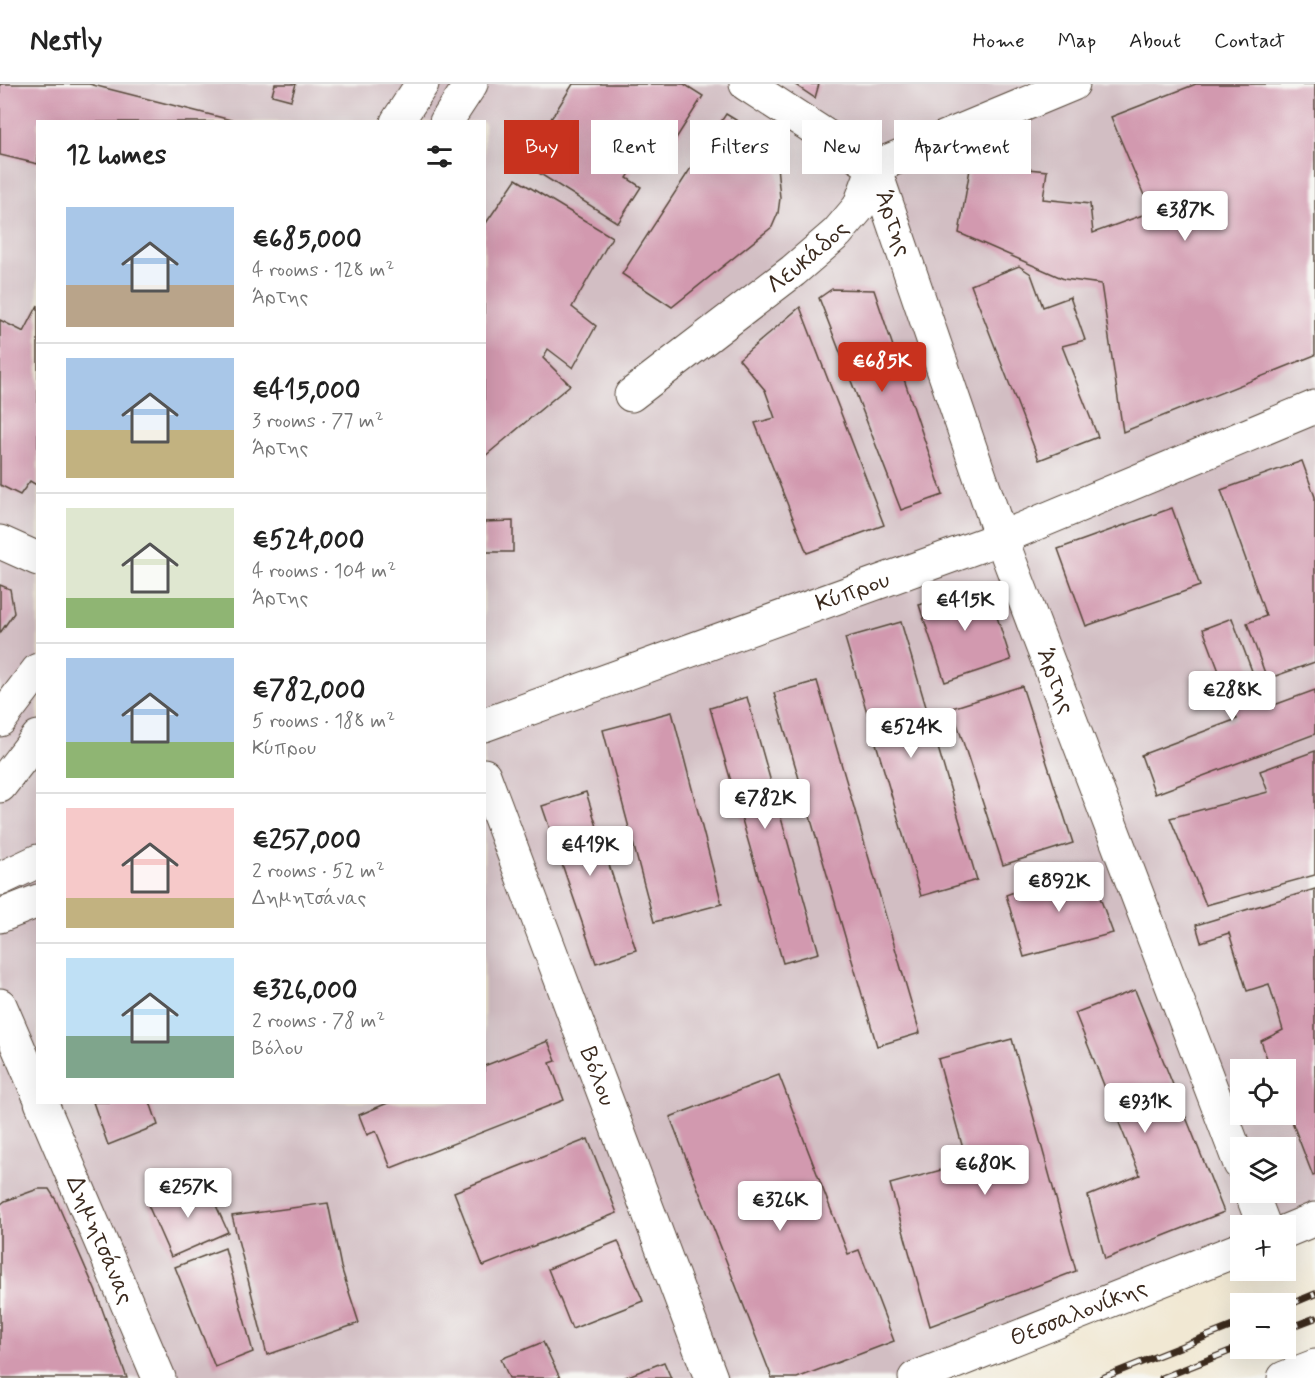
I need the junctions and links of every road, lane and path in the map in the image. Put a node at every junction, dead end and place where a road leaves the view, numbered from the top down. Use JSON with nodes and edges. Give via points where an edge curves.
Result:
{"nodes":[{"id":1,"x":422,"y":84,"type":"edge"},
{"id":2,"x":471,"y":84,"type":"edge"},
{"id":3,"x":746,"y":84,"type":"edge"},
{"id":4,"x":1073,"y":84,"type":"edge"},
{"id":5,"x":398,"y":120,"type":"edge"},
{"id":6,"x":447,"y":120,"type":"edge"},
{"id":7,"x":802,"y":120,"type":"edge"},
{"id":8,"x":882,"y":164,"type":"edge"},
{"id":9,"x":871,"y":174,"type":"edge"},
{"id":10,"x":876,"y":174,"type":"edge"},
{"id":11,"x":631,"y":394,"type":"dead end"},
{"id":12,"x":1315,"y":407,"type":"edge"},
{"id":13,"x":1001,"y":538,"type":"junction"},
{"id":14,"x":0,"y":542,"type":"edge"},
{"id":15,"x":36,"y":558,"type":"edge"},
{"id":16,"x":36,"y":673,"type":"edge"},
{"id":17,"x":0,"y":720,"type":"edge"},
{"id":18,"x":486,"y":724,"type":"edge"},
{"id":19,"x":36,"y":740,"type":"edge"},
{"id":20,"x":486,"y":780,"type":"edge"},
{"id":21,"x":0,"y":786,"type":"edge"},
{"id":22,"x":36,"y":862,"type":"edge"},
{"id":23,"x":0,"y":879,"type":"edge"},
{"id":24,"x":36,"y":902,"type":"edge"},
{"id":25,"x":0,"y":916,"type":"edge"},
{"id":26,"x":0,"y":1005,"type":"edge"},
{"id":27,"x":36,"y":1088,"type":"edge"},
{"id":28,"x":42,"y":1104,"type":"edge"},
{"id":29,"x":1230,"y":1138,"type":"edge"},
{"id":30,"x":1315,"y":1219,"type":"edge"},
{"id":31,"x":1296,"y":1227,"type":"edge"},
{"id":32,"x":1230,"y":1253,"type":"edge"},
{"id":33,"x":159,"y":1378,"type":"edge"},
{"id":34,"x":711,"y":1378,"type":"edge"},
{"id":35,"x":915,"y":1378,"type":"edge"}],
"edges":[{"from":1,"to":5,"type":"street"},
{"from":2,"to":6,"type":"street"},
{"from":3,"to":7,"type":"street","name":"Άρτης"},
{"from":4,"to":8,"type":"street"},
{"from":9,"to":11,"type":"street","name":"Λευκάδος","via":[[859,207],[837,233]]},
{"from":10,"to":13,"type":"street","name":"Άρτης"},
{"from":12,"to":13,"type":"street","name":"Κύπρου"},
{"from":13,"to":18,"type":"street","name":"Κύπρου"},
{"from":13,"to":29,"type":"street","name":"Άρτης"},
{"from":14,"to":15,"type":"street"},
{"from":16,"to":17,"type":"street"},
{"from":19,"to":21,"type":"street"},
{"from":20,"to":34,"type":"street","name":"Βόλου"},
{"from":22,"to":23,"type":"street"},
{"from":24,"to":25,"type":"street"},
{"from":26,"to":27,"type":"street"},
{"from":28,"to":33,"type":"street","name":"Δημητσάνας"},
{"from":30,"to":31,"type":"street"},
{"from":32,"to":35,"type":"street","name":"Θεσσαλονίκης"}]}
